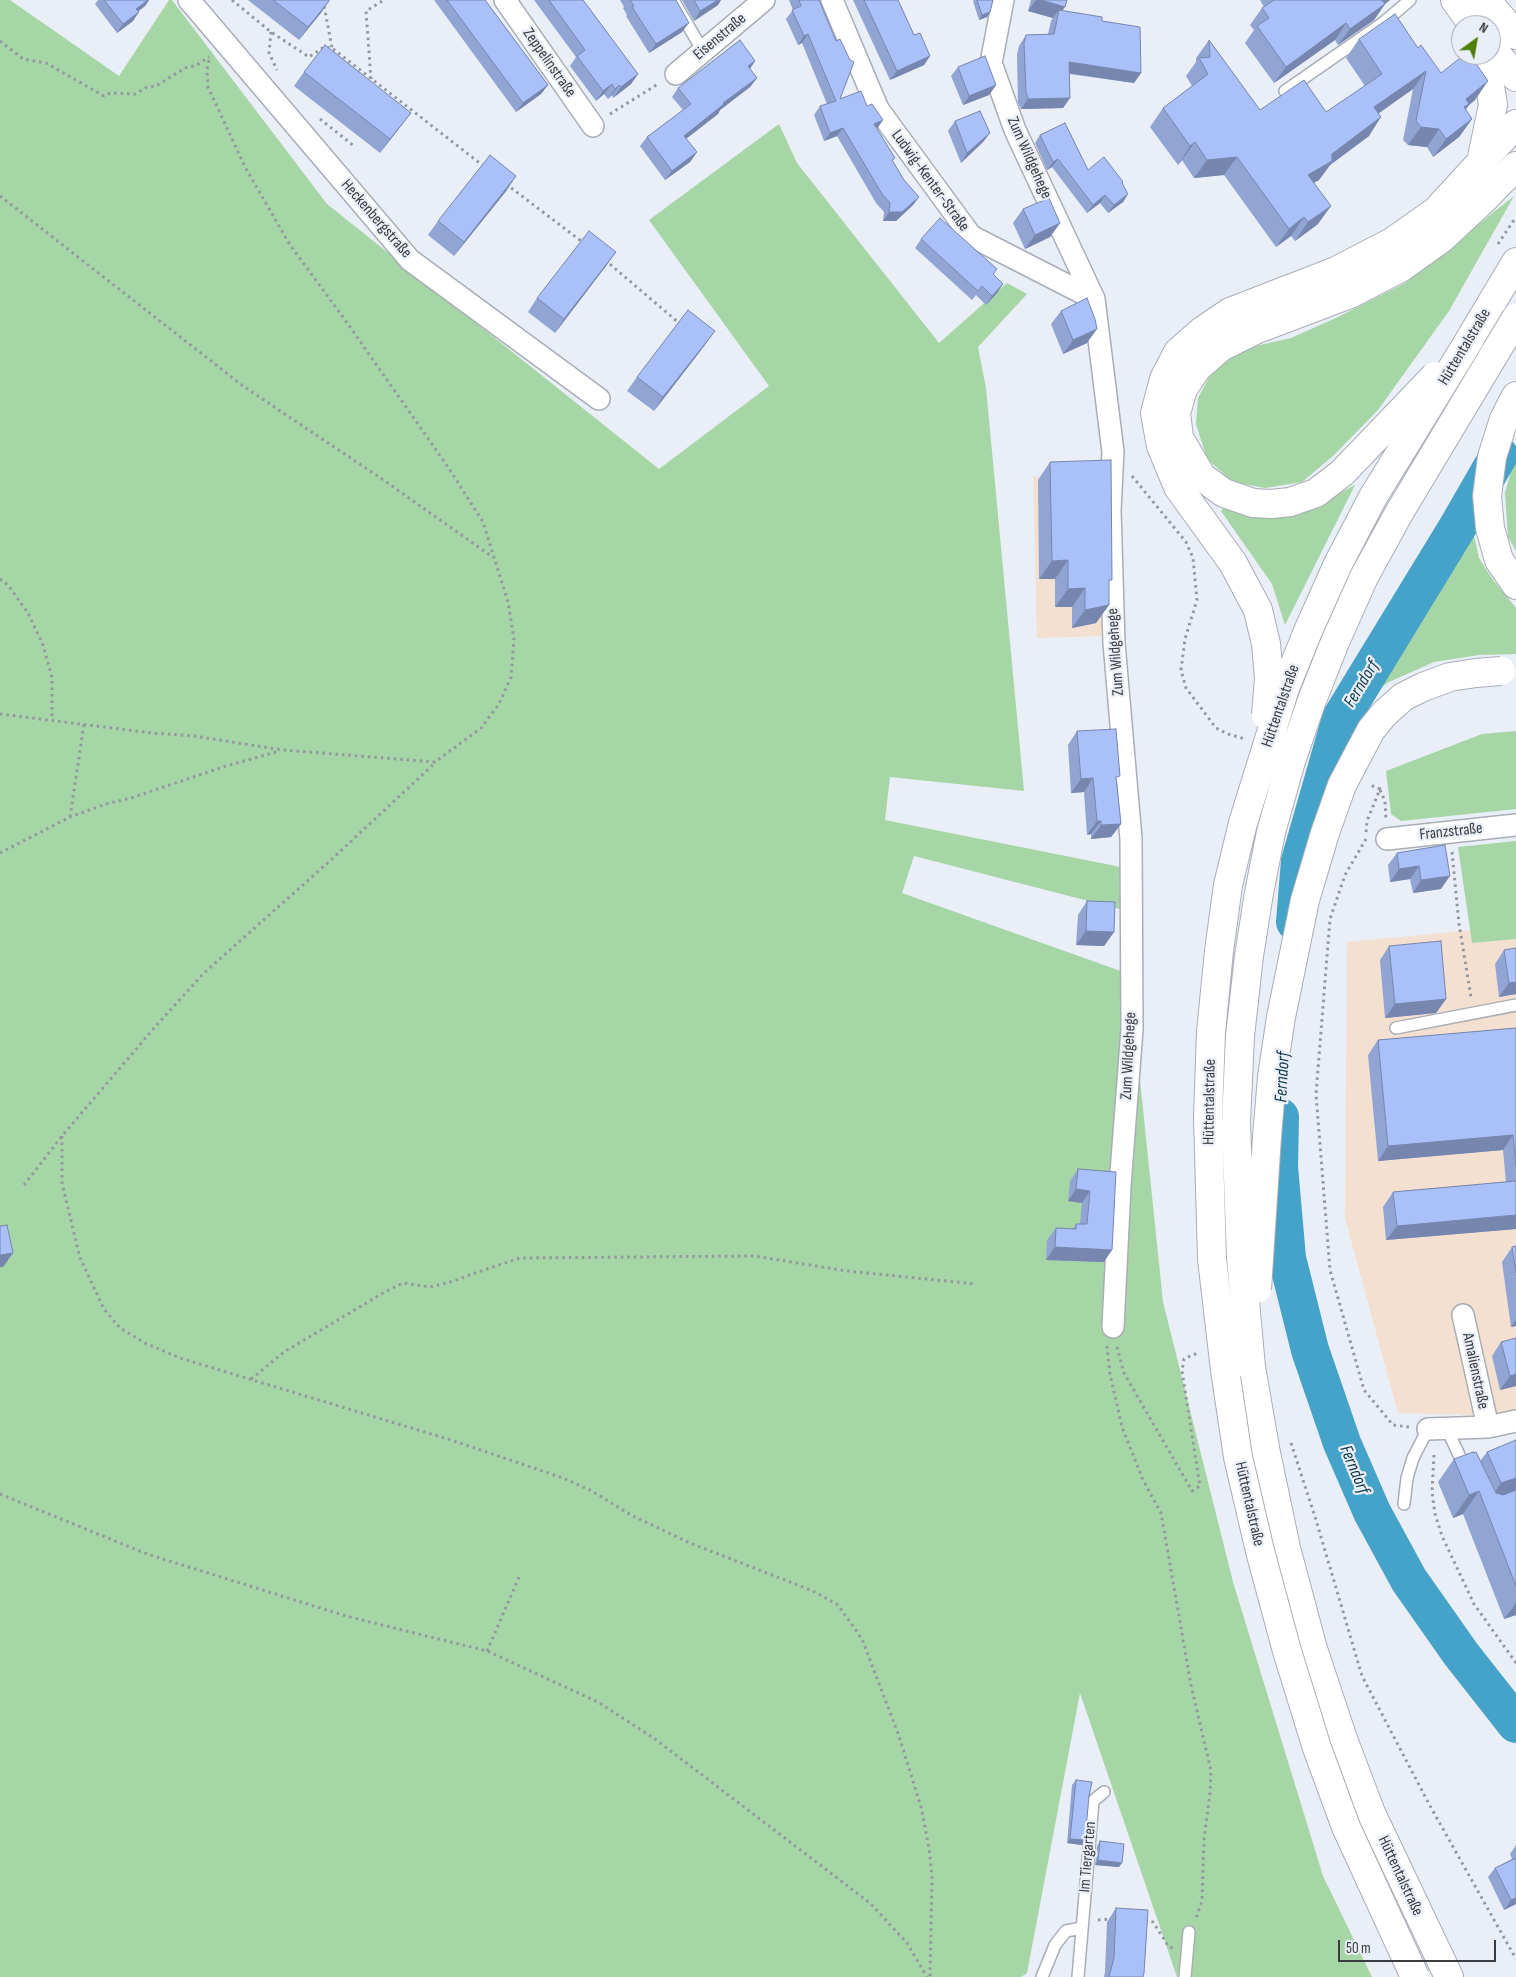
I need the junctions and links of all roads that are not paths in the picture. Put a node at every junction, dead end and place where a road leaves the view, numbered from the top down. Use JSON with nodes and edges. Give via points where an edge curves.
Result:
{"nodes":[{"id":1,"x":189,"y":0,"type":"edge"},
{"id":2,"x":505,"y":0,"type":"edge"},
{"id":3,"x":673,"y":0,"type":"edge"},
{"id":4,"x":764,"y":0,"type":"edge"},
{"id":5,"x":832,"y":0,"type":"edge"},
{"id":6,"x":1004,"y":0,"type":"edge"},
{"id":7,"x":1410,"y":0,"type":"edge"},
{"id":8,"x":1454,"y":0,"type":"edge"},
{"id":9,"x":1486,"y":0,"type":"edge"},
{"id":10,"x":1465,"y":15,"type":"edge"},
{"id":11,"x":1516,"y":35,"type":"edge"},
{"id":12,"x":703,"y":51,"type":"junction"},
{"id":13,"x":1501,"y":59,"type":"edge"},
{"id":14,"x":1485,"y":65,"type":"edge"},
{"id":15,"x":676,"y":74,"type":"road end"},
{"id":16,"x":1516,"y":77,"type":"edge"},
{"id":17,"x":1285,"y":91,"type":"edge"},
{"id":18,"x":1516,"y":124,"type":"edge"},
{"id":19,"x":593,"y":126,"type":"road end"},
{"id":20,"x":1481,"y":164,"type":"junction"},
{"id":21,"x":1516,"y":166,"type":"edge"},
{"id":22,"x":1516,"y":262,"type":"edge"},
{"id":23,"x":1094,"y":299,"type":"junction"},
{"id":24,"x":1516,"y":318,"type":"edge"},
{"id":25,"x":1470,"y":339,"type":"junction"},
{"id":26,"x":1516,"y":396,"type":"edge"},
{"id":27,"x":599,"y":399,"type":"dead end"},
{"id":28,"x":1516,"y":584,"type":"edge"},
{"id":29,"x":1509,"y":670,"type":"edge"},
{"id":30,"x":1259,"y":746,"type":"junction"},
{"id":31,"x":1516,"y":825,"type":"edge"},
{"id":32,"x":1387,"y":839,"type":"road end"},
{"id":33,"x":1516,"y":1005,"type":"edge"},
{"id":34,"x":1396,"y":1028,"type":"dead end"},
{"id":35,"x":1463,"y":1315,"type":"dead end"},
{"id":36,"x":1113,"y":1327,"type":"road end"},
{"id":37,"x":1251,"y":1367,"type":"junction"},
{"id":38,"x":1516,"y":1421,"type":"edge"},
{"id":39,"x":1488,"y":1427,"type":"junction"},
{"id":40,"x":1438,"y":1429,"type":"junction"},
{"id":41,"x":1472,"y":1483,"type":"edge"},
{"id":42,"x":1404,"y":1504,"type":"dead end"},
{"id":43,"x":1104,"y":1792,"type":"dead end"},
{"id":44,"x":1082,"y":1928,"type":"junction"},
{"id":45,"x":1189,"y":1932,"type":"road end"},
{"id":46,"x":1042,"y":1977,"type":"edge"},
{"id":47,"x":1078,"y":1977,"type":"edge"},
{"id":48,"x":1185,"y":1977,"type":"edge"},
{"id":49,"x":1415,"y":1977,"type":"edge"},
{"id":50,"x":1448,"y":1977,"type":"edge"}],
"edges":[{"from":1,"to":27,"type":"street","name":"Heckenbergstraße","via":[[216,48],[410,260]]},
{"from":2,"to":19,"type":"street","name":"Zeppelinstraße"},
{"from":3,"to":12,"type":"lane"},
{"from":4,"to":12,"type":"street","name":"Eisenstraße"},
{"from":5,"to":23,"type":"street","name":"Ludwig-Kenter-Straße","via":[[878,109],[971,236]]},
{"from":6,"to":23,"type":"street","name":"Zum Wildgehege","via":[[991,63],[1015,130]]},
{"from":7,"to":17,"type":"lane","via":[[1383,23]]},
{"from":8,"to":10,"type":"main road"},
{"from":9,"to":11,"type":"main road"},
{"from":12,"to":15,"type":"street","name":"Eisenstraße"},
{"from":13,"to":16,"type":"main road"},
{"from":14,"to":20,"type":"main road","via":[[1493,105]]},
{"from":18,"to":20,"type":"main road"},
{"from":20,"to":30,"type":"main road","bridge":true,"via":[[1436,211],[1392,242],[1336,271],[1230,312],[1178,352],[1164,379],[1155,412],[1161,446],[1178,487],[1234,563],[1258,610],[1269,678]]},
{"from":21,"to":25,"type":"main road","bridge":true,"via":[[1441,239],[1402,267],[1350,294],[1255,330],[1222,347],[1197,368],[1183,389],[1176,412],[1179,438],[1202,477],[1224,493],[1252,503],[1290,502],[1316,493],[1342,473]]},
{"from":22,"to":25,"type":"main road","name":"Hüttentalstraße"},
{"from":23,"to":36,"type":"street","name":"Zum Wildgehege","via":[[1113,452],[1110,510],[1114,643],[1131,839],[1132,1029]]},
{"from":24,"to":37,"type":"main road","name":"Hüttentalstraße","bridge":true,"via":[[1364,577],[1312,700],[1272,832],[1249,956],[1240,1036],[1237,1113],[1241,1258]]},
{"from":25,"to":30,"type":"main road","name":"Hüttentalstraße","bridge":true,"via":[[1374,497],[1338,564]]},
{"from":26,"to":28,"type":"main road","via":[[1504,419],[1492,457],[1487,496],[1490,528],[1499,560]]},
{"from":29,"to":37,"type":"main road","bridge":true,"via":[[1450,677],[1403,697],[1371,730],[1342,785],[1305,900],[1280,1017],[1267,1137]]},
{"from":30,"to":49,"type":"main road","name":"Hüttentalstraße","bridge":true,"via":[[1228,885],[1211,1032],[1208,1117],[1212,1259],[1224,1370],[1238,1457],[1260,1551],[1317,1748],[1346,1827]]},
{"from":31,"to":32,"type":"street","name":"Franzstraße"},
{"from":33,"to":34,"type":"lane"},
{"from":35,"to":39,"type":"street","name":"Amalienstraße"},
{"from":37,"to":50,"type":"main road","name":"Hüttentalstraße","via":[[1286,1548],[1316,1658],[1371,1813]]},
{"from":38,"to":39,"type":"street","name":"Amalienstraße"},
{"from":39,"to":40,"type":"street","name":"Amalienstraße"},
{"from":40,"to":41,"type":"lane"},
{"from":40,"to":42,"type":"lane","via":[[1413,1458]]},
{"from":43,"to":44,"type":"lane","name":"Im Tiergarten","via":[[1093,1801]]},
{"from":44,"to":46,"type":"lane","via":[[1066,1931],[1055,1945]]},
{"from":44,"to":47,"type":"lane","name":"Im Tiergarten"},
{"from":45,"to":48,"type":"lane"}]}
